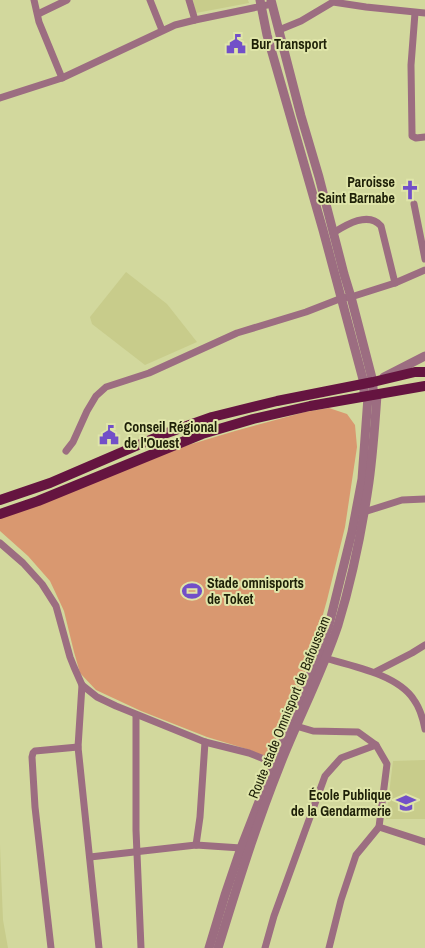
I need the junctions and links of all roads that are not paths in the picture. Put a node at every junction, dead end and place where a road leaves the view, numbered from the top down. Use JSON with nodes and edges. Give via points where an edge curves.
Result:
{"nodes":[{"id":1,"x":34,"y":0,"type":"edge"},
{"id":2,"x":67,"y":0,"type":"edge"},
{"id":3,"x":150,"y":0,"type":"edge"},
{"id":4,"x":189,"y":0,"type":"edge"},
{"id":5,"x":271,"y":2,"type":"edge"},
{"id":6,"x":261,"y":3,"type":"edge"},
{"id":7,"x":416,"y":12,"type":"junction"},
{"id":8,"x":425,"y":13,"type":"edge"},
{"id":9,"x":38,"y":14,"type":"junction"},
{"id":10,"x":195,"y":20,"type":"junction"},
{"id":11,"x":162,"y":30,"type":"junction"},
{"id":12,"x":278,"y":30,"type":"junction"},
{"id":13,"x":62,"y":78,"type":"junction"},
{"id":14,"x":0,"y":98,"type":"edge"},
{"id":15,"x":425,"y":137,"type":"edge"},
{"id":16,"x":414,"y":204,"type":"dead end"},
{"id":17,"x":333,"y":233,"type":"junction"},
{"id":18,"x":425,"y":260,"type":"edge"},
{"id":19,"x":425,"y":270,"type":"edge"},
{"id":20,"x":395,"y":283,"type":"junction"},
{"id":21,"x":347,"y":298,"type":"junction"},
{"id":22,"x":425,"y":356,"type":"edge"},
{"id":23,"x":425,"y":372,"type":"edge"},
{"id":24,"x":368,"y":383,"type":"junction"},
{"id":25,"x":425,"y":386,"type":"edge"},
{"id":26,"x":372,"y":396,"type":"junction"},
{"id":27,"x":66,"y":451,"type":"dead end"},
{"id":28,"x":425,"y":499,"type":"edge"},
{"id":29,"x":0,"y":500,"type":"edge"},
{"id":30,"x":364,"y":512,"type":"junction"},
{"id":31,"x":0,"y":514,"type":"edge"},
{"id":32,"x":0,"y":543,"type":"edge"},
{"id":33,"x":425,"y":645,"type":"edge"},
{"id":34,"x":322,"y":657,"type":"junction"},
{"id":35,"x":375,"y":672,"type":"junction"},
{"id":36,"x":82,"y":685,"type":"junction"},
{"id":37,"x":136,"y":715,"type":"junction"},
{"id":38,"x":296,"y":726,"type":"junction"},
{"id":39,"x":425,"y":727,"type":"edge"},
{"id":40,"x":205,"y":742,"type":"junction"},
{"id":41,"x":376,"y":745,"type":"junction"},
{"id":42,"x":78,"y":747,"type":"junction"},
{"id":43,"x":277,"y":764,"type":"junction"},
{"id":44,"x":379,"y":827,"type":"junction"},
{"id":45,"x":425,"y":842,"type":"edge"},
{"id":46,"x":196,"y":845,"type":"junction"},
{"id":47,"x":241,"y":848,"type":"junction"},
{"id":48,"x":138,"y":851,"type":"junction"},
{"id":49,"x":90,"y":858,"type":"junction"},
{"id":50,"x":229,"y":896,"type":"junction"},
{"id":51,"x":51,"y":948,"type":"edge"},
{"id":52,"x":99,"y":948,"type":"edge"},
{"id":53,"x":141,"y":948,"type":"edge"},
{"id":54,"x":209,"y":948,"type":"edge"},
{"id":55,"x":218,"y":948,"type":"edge"},
{"id":56,"x":266,"y":948,"type":"edge"},
{"id":57,"x":329,"y":948,"type":"edge"}],
"edges":[{"from":1,"to":9,"type":"street"},
{"from":2,"to":9,"type":"street"},
{"from":3,"to":11,"type":"street"},
{"from":4,"to":10,"type":"street"},
{"from":5,"to":6,"type":"street"},
{"from":5,"to":12,"type":"street"},
{"from":6,"to":10,"type":"street"},
{"from":6,"to":21,"type":"street","via":[[272,54]]},
{"from":7,"to":8,"type":"street"},
{"from":7,"to":12,"type":"street","via":[[333,2]]},
{"from":7,"to":15,"type":"street","via":[[411,65],[412,136]]},
{"from":9,"to":13,"type":"street"},
{"from":10,"to":11,"type":"street"},
{"from":11,"to":13,"type":"street"},
{"from":12,"to":17,"type":"street"},
{"from":13,"to":14,"type":"street"},
{"from":16,"to":18,"type":"street"},
{"from":17,"to":20,"type":"street","via":[[358,221],[377,221]]},
{"from":17,"to":21,"type":"street"},
{"from":19,"to":20,"type":"street"},
{"from":20,"to":21,"type":"street"},
{"from":21,"to":24,"type":"street","name":"Route stade Omnisport de Bafoussam"},
{"from":21,"to":27,"type":"street","via":[[237,333],[149,373],[106,387],[86,411]]},
{"from":22,"to":24,"type":"street"},
{"from":23,"to":24,"type":"main road"},
{"from":24,"to":26,"type":"street","name":"Route stade Omnisport de Bafoussam","via":[[364,392]]},
{"from":24,"to":29,"type":"main road","via":[[212,417]]},
{"from":25,"to":26,"type":"main road"},
{"from":26,"to":30,"type":"street","name":"Route stade Omnisport de Bafoussam","via":[[369,480]]},
{"from":26,"to":31,"type":"main road","via":[[310,406],[202,434]]},
{"from":26,"to":34,"type":"street","name":"Route stade Omnisport de Bafoussam","via":[[362,479]]},
{"from":28,"to":30,"type":"street","via":[[402,500]]},
{"from":30,"to":34,"type":"street","name":"Route stade Omnisport de Bafoussam","via":[[337,626]]},
{"from":32,"to":36,"type":"street","via":[[42,584],[56,606],[70,657]]},
{"from":33,"to":35,"type":"street"},
{"from":34,"to":35,"type":"street"},
{"from":34,"to":38,"type":"street","name":"Route stade Omnisport de Bafoussam"},
{"from":34,"to":43,"type":"street","name":"Route stade Omnisport de Bafoussam"},
{"from":35,"to":39,"type":"street","via":[[414,698]]},
{"from":36,"to":37,"type":"street","via":[[97,697]]},
{"from":36,"to":42,"type":"street"},
{"from":37,"to":40,"type":"street"},
{"from":37,"to":48,"type":"street"},
{"from":38,"to":41,"type":"street","via":[[313,731],[358,732]]},
{"from":38,"to":43,"type":"street","name":"Route stade Omnisport de Bafoussam"},
{"from":40,"to":43,"type":"street"},
{"from":40,"to":46,"type":"street"},
{"from":41,"to":44,"type":"street","via":[[387,764]]},
{"from":41,"to":56,"type":"street","via":[[341,758],[325,776],[274,916]]},
{"from":42,"to":49,"type":"street"},
{"from":42,"to":51,"type":"street","via":[[32,753]]},
{"from":43,"to":47,"type":"street","name":"Route stade Omnisport de Bafoussam"},
{"from":43,"to":50,"type":"street","name":"Route stade Omnisport de Bafoussam"},
{"from":44,"to":45,"type":"street"},
{"from":44,"to":57,"type":"street","via":[[356,855]]},
{"from":46,"to":47,"type":"street"},
{"from":46,"to":48,"type":"street"},
{"from":47,"to":50,"type":"street","name":"Route stade Omnisport de Bafoussam"},
{"from":48,"to":49,"type":"street"},
{"from":48,"to":53,"type":"street"},
{"from":49,"to":52,"type":"street"},
{"from":50,"to":54,"type":"street","name":"Route stade Omnisport de Bafoussam"},
{"from":50,"to":55,"type":"street","name":"Route stade Omnisport de Bafoussam"}]}
